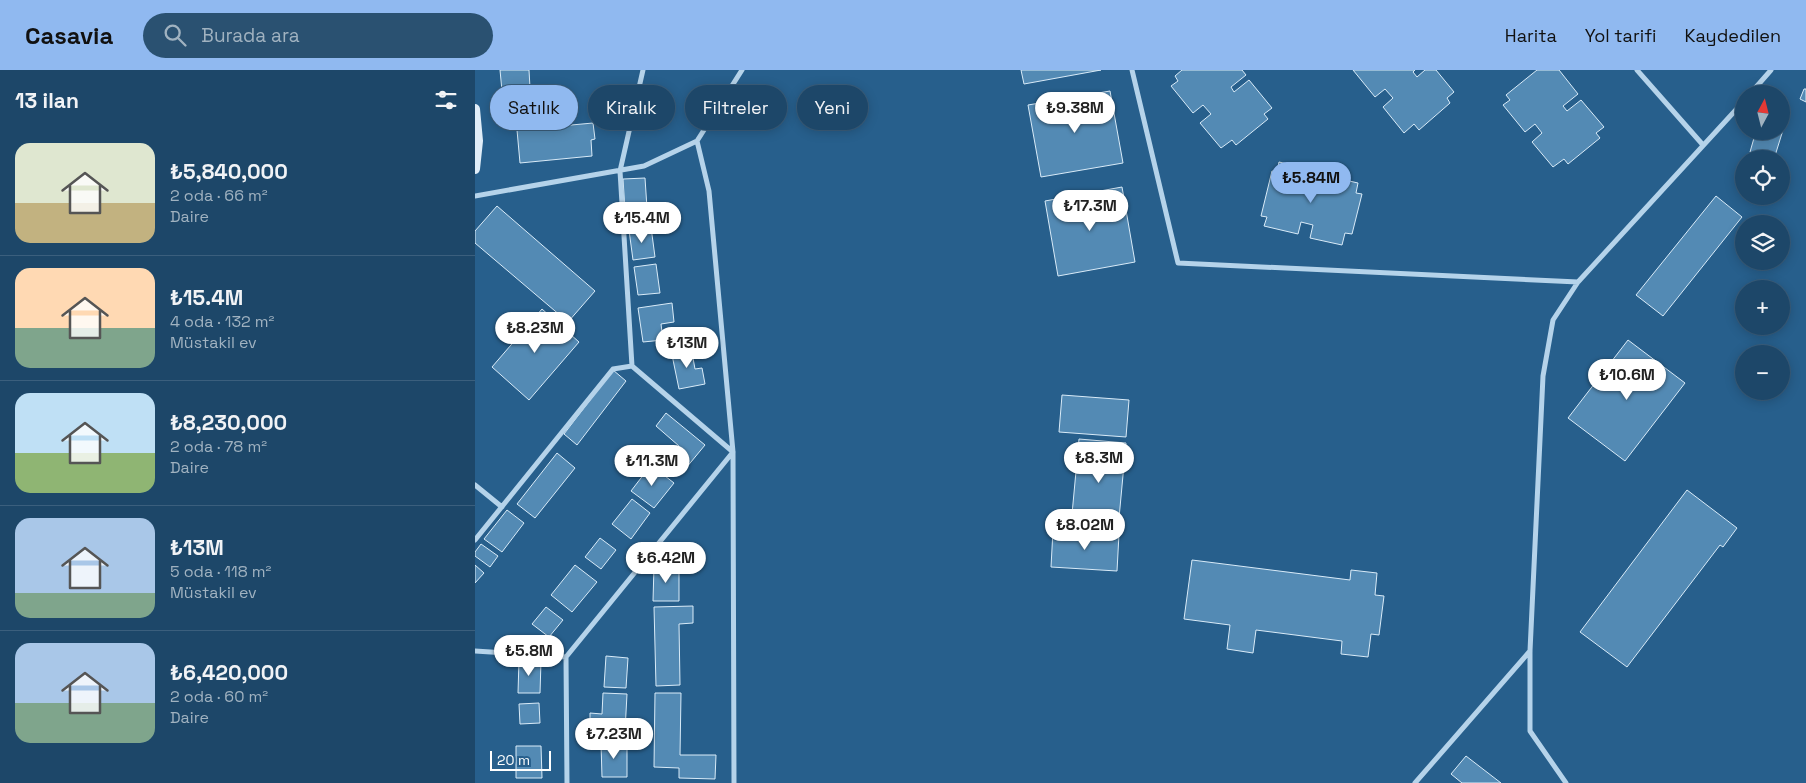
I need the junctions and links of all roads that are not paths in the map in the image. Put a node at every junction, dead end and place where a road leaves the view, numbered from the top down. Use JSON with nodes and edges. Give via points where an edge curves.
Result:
{"nodes":[{"id":1,"x":643,"y":70,"type":"edge"},
{"id":2,"x":741,"y":70,"type":"edge"},
{"id":3,"x":1133,"y":70,"type":"edge"},
{"id":4,"x":1637,"y":70,"type":"edge"},
{"id":5,"x":1771,"y":70,"type":"edge"},
{"id":6,"x":1758,"y":85,"type":"edge"},
{"id":7,"x":475,"y":109,"type":"edge"},
{"id":8,"x":1735,"y":111,"type":"edge"},
{"id":9,"x":697,"y":141,"type":"junction"},
{"id":10,"x":1703,"y":146,"type":"junction"},
{"id":11,"x":475,"y":168,"type":"edge"},
{"id":12,"x":620,"y":170,"type":"junction"},
{"id":13,"x":475,"y":196,"type":"edge"},
{"id":14,"x":1578,"y":282,"type":"junction"},
{"id":15,"x":632,"y":366,"type":"junction"},
{"id":16,"x":733,"y":452,"type":"junction"},
{"id":17,"x":475,"y":485,"type":"edge"},
{"id":18,"x":502,"y":506,"type":"junction"},
{"id":19,"x":475,"y":540,"type":"edge"},
{"id":20,"x":475,"y":651,"type":"edge"},
{"id":21,"x":1530,"y":651,"type":"junction"},
{"id":22,"x":566,"y":657,"type":"junction"},
{"id":23,"x":567,"y":783,"type":"edge"},
{"id":24,"x":735,"y":783,"type":"edge"},
{"id":25,"x":1415,"y":783,"type":"edge"},
{"id":26,"x":1566,"y":783,"type":"edge"}],
"edges":[{"from":1,"to":12,"type":"street"},
{"from":2,"to":9,"type":"street"},
{"from":3,"to":14,"type":"street","via":[[1178,263]]},
{"from":4,"to":10,"type":"street"},
{"from":5,"to":6,"type":"street"},
{"from":7,"to":11,"type":"street","via":[[478,141]]},
{"from":8,"to":10,"type":"street"},
{"from":9,"to":12,"type":"street","via":[[644,166]]},
{"from":9,"to":16,"type":"street","via":[[709,191]]},
{"from":10,"to":14,"type":"street"},
{"from":12,"to":13,"type":"street"},
{"from":12,"to":15,"type":"street"},
{"from":14,"to":21,"type":"street","via":[[1553,320],[1543,376]]},
{"from":15,"to":16,"type":"street"},
{"from":15,"to":18,"type":"street","via":[[613,369]]},
{"from":16,"to":22,"type":"street"},
{"from":16,"to":24,"type":"street"},
{"from":17,"to":18,"type":"street"},
{"from":18,"to":19,"type":"street"},
{"from":20,"to":22,"type":"street"},
{"from":21,"to":25,"type":"street"},
{"from":21,"to":26,"type":"street","via":[[1530,731]]},
{"from":22,"to":23,"type":"street"}]}
